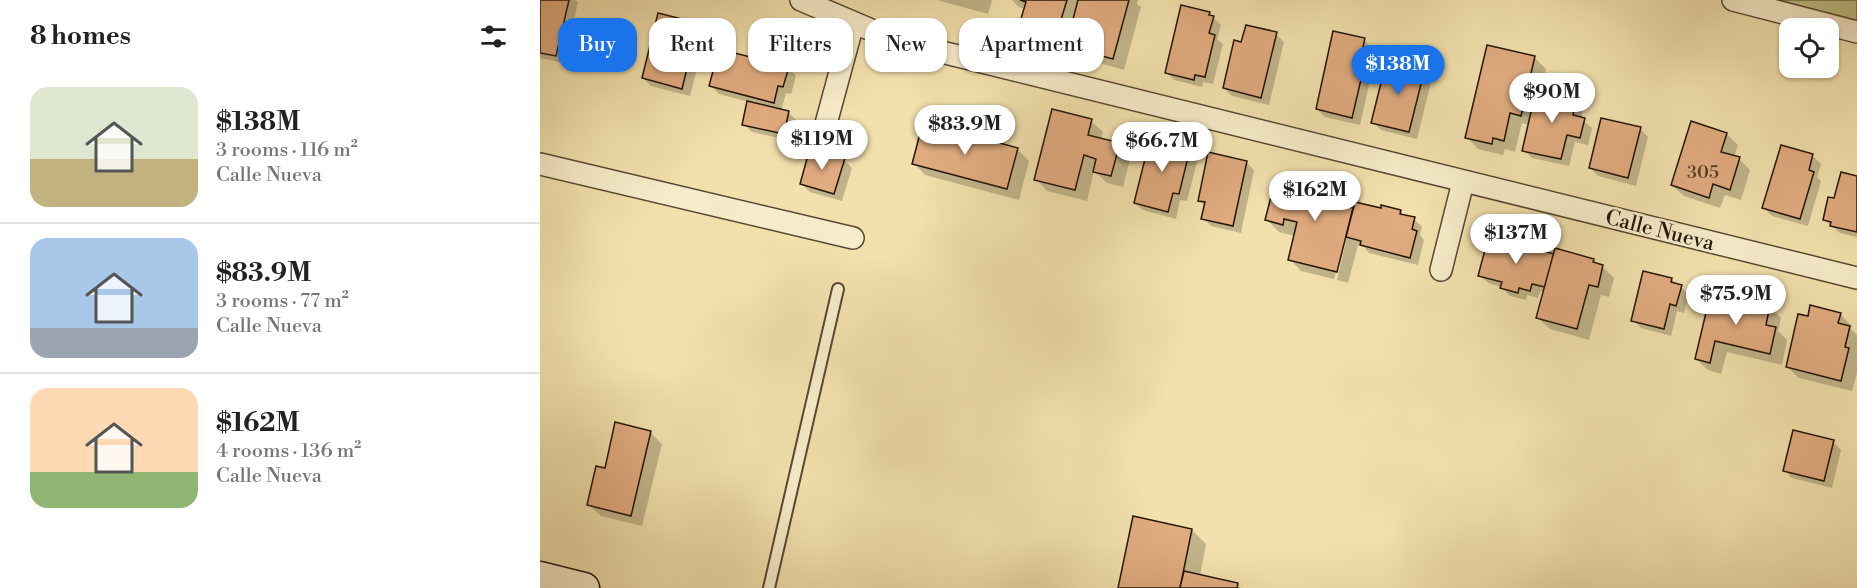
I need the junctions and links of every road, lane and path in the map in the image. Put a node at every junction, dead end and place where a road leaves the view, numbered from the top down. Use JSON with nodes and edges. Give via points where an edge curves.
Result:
{"nodes":[{"id":1,"x":801,"y":0,"type":"edge"},
{"id":2,"x":1733,"y":0,"type":"edge"},
{"id":3,"x":840,"y":18,"type":"edge"},
{"id":4,"x":853,"y":24,"type":"edge"},
{"id":5,"x":1857,"y":32,"type":"edge"},
{"id":6,"x":840,"y":72,"type":"edge"},
{"id":7,"x":824,"y":131,"type":"dead end"},
{"id":8,"x":540,"y":164,"type":"edge"},
{"id":9,"x":1463,"y":182,"type":"junction"},
{"id":10,"x":853,"y":238,"type":"dead end"},
{"id":11,"x":1442,"y":270,"type":"dead end"},
{"id":12,"x":1857,"y":278,"type":"edge"},
{"id":13,"x":838,"y":289,"type":"dead end"},
{"id":14,"x":540,"y":577,"type":"edge"},
{"id":15,"x":584,"y":588,"type":"edge"},
{"id":16,"x":769,"y":588,"type":"edge"}],
"edges":[{"from":1,"to":3,"type":"street","name":"Calle Nueva"},
{"from":2,"to":5,"type":"street"},
{"from":4,"to":9,"type":"street","name":"Calle Nueva","via":[[897,41]]},
{"from":6,"to":7,"type":"street"},
{"from":8,"to":10,"type":"street"},
{"from":9,"to":11,"type":"street"},
{"from":9,"to":12,"type":"street","name":"Calle Nueva"},
{"from":13,"to":16,"type":"lane"},
{"from":14,"to":15,"type":"main road"}]}
